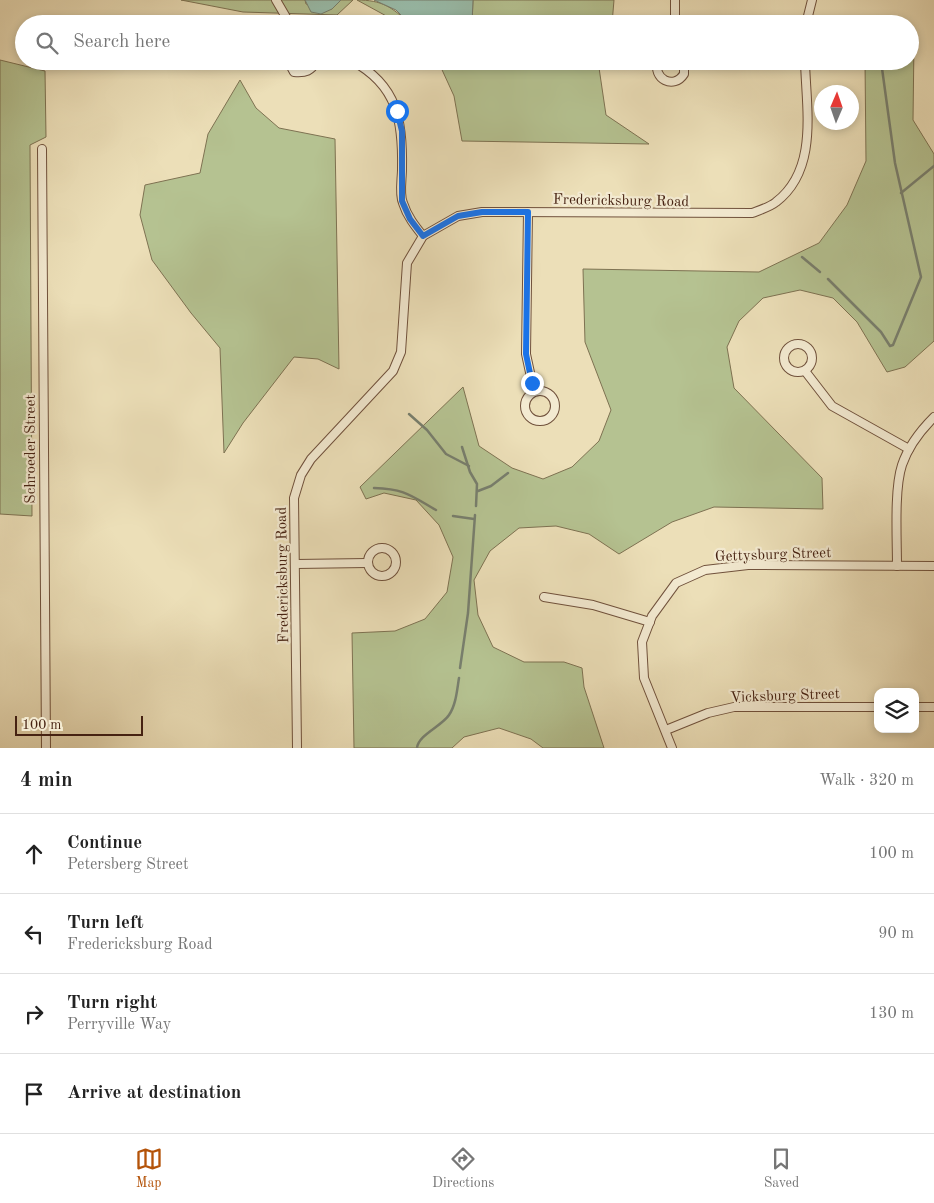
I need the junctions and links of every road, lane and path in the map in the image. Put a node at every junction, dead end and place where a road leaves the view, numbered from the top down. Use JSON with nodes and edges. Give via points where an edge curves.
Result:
{"nodes":[{"id":1,"x":276,"y":0,"type":"edge"},
{"id":2,"x":675,"y":0,"type":"edge"},
{"id":3,"x":812,"y":0,"type":"edge"},
{"id":4,"x":285,"y":15,"type":"edge"},
{"id":5,"x":674,"y":15,"type":"edge"},
{"id":6,"x":808,"y":15,"type":"edge"},
{"id":7,"x":293,"y":70,"type":"edge"},
{"id":8,"x":310,"y":70,"type":"edge"},
{"id":9,"x":366,"y":70,"type":"edge"},
{"id":10,"x":656,"y":70,"type":"edge"},
{"id":11,"x":684,"y":70,"type":"edge"},
{"id":12,"x":805,"y":70,"type":"edge"},
{"id":13,"x":42,"y":149,"type":"dead end"},
{"id":14,"x":528,"y":212,"type":"junction"},
{"id":15,"x":423,"y":236,"type":"junction"},
{"id":16,"x":804,"y":371,"type":"dead end"},
{"id":17,"x":534,"y":391,"type":"dead end"},
{"id":18,"x":934,"y":418,"type":"edge"},
{"id":19,"x":909,"y":449,"type":"junction"},
{"id":20,"x":367,"y":563,"type":"dead end"},
{"id":21,"x":296,"y":564,"type":"junction"},
{"id":22,"x":897,"y":566,"type":"junction"},
{"id":23,"x":934,"y":566,"type":"edge"},
{"id":24,"x":544,"y":597,"type":"dead end"},
{"id":25,"x":650,"y":622,"type":"junction"},
{"id":26,"x":874,"y":707,"type":"edge"},
{"id":27,"x":919,"y":707,"type":"edge"},
{"id":28,"x":934,"y":707,"type":"edge"},
{"id":29,"x":666,"y":730,"type":"junction"},
{"id":30,"x":46,"y":748,"type":"edge"},
{"id":31,"x":297,"y":748,"type":"edge"},
{"id":32,"x":672,"y":748,"type":"edge"}],
"edges":[{"from":1,"to":4,"type":"street"},
{"from":2,"to":5,"type":"street"},
{"from":3,"to":6,"type":"street"},
{"from":7,"to":8,"type":"street","via":[[304,73]]},
{"from":9,"to":15,"type":"street","via":[[391,95],[394,103],[402,131],[402,201]]},
{"from":10,"to":11,"type":"street","via":[[664,81],[672,83],[679,80]]},
{"from":12,"to":14,"type":"street","name":"Fredericksburg Road","via":[[805,157],[792,187],[775,203],[752,214]]},
{"from":13,"to":30,"type":"street","name":"Schroeder Street"},
{"from":14,"to":15,"type":"street","name":"Fredericksburg Road","via":[[482,212],[458,216]]},
{"from":14,"to":17,"type":"street","via":[[526,354]]},
{"from":15,"to":21,"type":"street","name":"Fredericksburg Road","via":[[407,263],[400,352],[393,371],[310,459],[301,475],[294,498]]},
{"from":16,"to":19,"type":"street","via":[[832,406]]},
{"from":18,"to":19,"type":"street"},
{"from":19,"to":22,"type":"street","via":[[902,466]]},
{"from":20,"to":21,"type":"street"},
{"from":21,"to":31,"type":"street","name":"Fredericksburg Road"},
{"from":22,"to":23,"type":"street","name":"Gettysburg Street"},
{"from":22,"to":25,"type":"street","name":"Gettysburg Street","via":[[748,565],[705,570],[676,583]]},
{"from":24,"to":25,"type":"street","via":[[593,605]]},
{"from":25,"to":29,"type":"street","name":"Gettysburg Street","via":[[642,642],[644,678]]},
{"from":26,"to":29,"type":"street","name":"Vicksburg Street","via":[[734,707]]},
{"from":27,"to":28,"type":"street"},
{"from":29,"to":32,"type":"street","name":"Gettysburg Street"}]}
